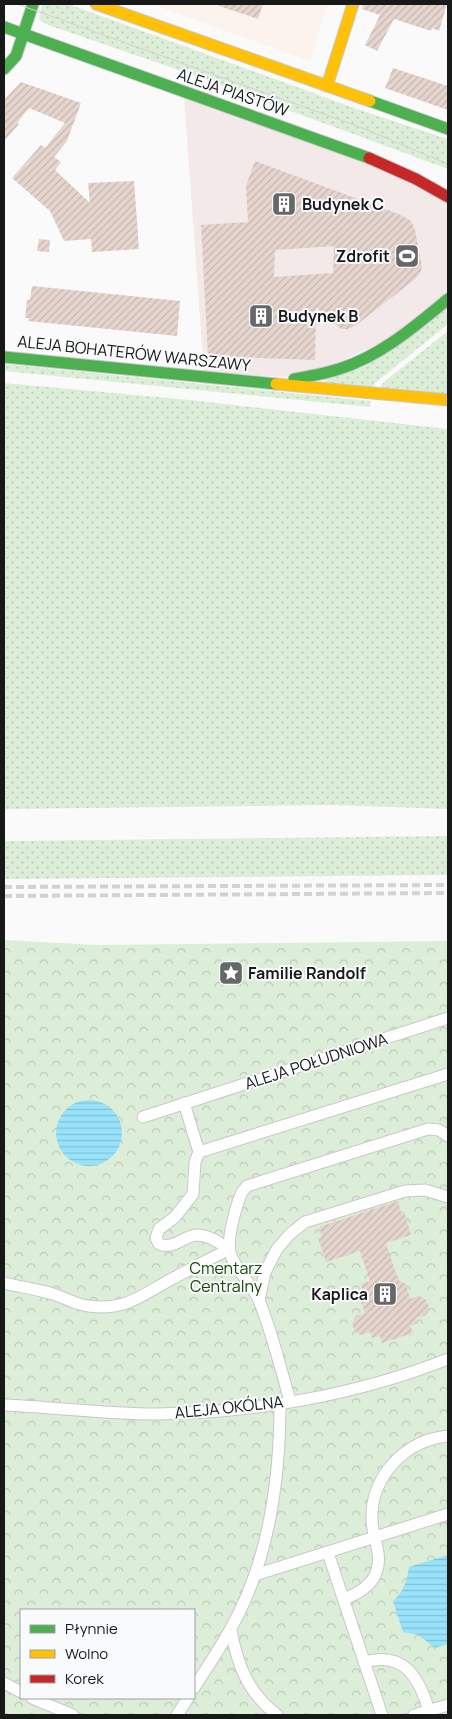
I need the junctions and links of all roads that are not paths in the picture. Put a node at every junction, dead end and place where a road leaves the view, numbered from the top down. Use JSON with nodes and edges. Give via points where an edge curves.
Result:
{"nodes":[{"id":1,"x":33,"y":4,"type":"edge"},
{"id":2,"x":96,"y":4,"type":"edge"},
{"id":3,"x":353,"y":4,"type":"edge"},
{"id":4,"x":4,"y":28,"type":"edge"},
{"id":5,"x":24,"y":34,"type":"junction"},
{"id":6,"x":4,"y":69,"type":"edge"},
{"id":7,"x":328,"y":86,"type":"junction"},
{"id":8,"x":448,"y":128,"type":"edge"},
{"id":9,"x":448,"y":197,"type":"edge"},
{"id":10,"x":448,"y":299,"type":"edge"},
{"id":11,"x":4,"y":356,"type":"edge"},
{"id":12,"x":262,"y":382,"type":"junction"},
{"id":13,"x":448,"y":400,"type":"edge"},
{"id":14,"x":448,"y":1018,"type":"edge"},
{"id":15,"x":448,"y":1074,"type":"edge"},
{"id":16,"x":184,"y":1103,"type":"junction"},
{"id":17,"x":143,"y":1117,"type":"dead end"},
{"id":18,"x":448,"y":1136,"type":"edge"},
{"id":19,"x":199,"y":1152,"type":"junction"},
{"id":20,"x":448,"y":1197,"type":"edge"},
{"id":21,"x":229,"y":1249,"type":"junction"},
{"id":22,"x":4,"y":1284,"type":"edge"},
{"id":23,"x":258,"y":1300,"type":"junction"},
{"id":24,"x":448,"y":1359,"type":"edge"},
{"id":25,"x":285,"y":1402,"type":"junction"},
{"id":26,"x":4,"y":1405,"type":"edge"},
{"id":27,"x":448,"y":1436,"type":"edge"},
{"id":28,"x":448,"y":1514,"type":"edge"},
{"id":29,"x":374,"y":1538,"type":"junction"},
{"id":30,"x":328,"y":1553,"type":"junction"},
{"id":31,"x":255,"y":1575,"type":"junction"},
{"id":32,"x":344,"y":1599,"type":"junction"},
{"id":33,"x":230,"y":1630,"type":"junction"},
{"id":34,"x":364,"y":1662,"type":"junction"},
{"id":35,"x":4,"y":1683,"type":"edge"},
{"id":36,"x":195,"y":1686,"type":"edge"},
{"id":37,"x":20,"y":1691,"type":"edge"},
{"id":38,"x":34,"y":1699,"type":"edge"},
{"id":39,"x":187,"y":1699,"type":"edge"},
{"id":40,"x":448,"y":1705,"type":"edge"},
{"id":41,"x":432,"y":1712,"type":"edge"},
{"id":42,"x":73,"y":1715,"type":"edge"},
{"id":43,"x":177,"y":1715,"type":"edge"},
{"id":44,"x":276,"y":1715,"type":"edge"},
{"id":45,"x":382,"y":1715,"type":"edge"},
{"id":46,"x":414,"y":1715,"type":"edge"}],
"edges":[{"from":1,"to":5,"type":"main road"},
{"from":2,"to":7,"type":"main road"},
{"from":3,"to":7,"type":"main road"},
{"from":4,"to":5,"type":"main road","name":"ALEJA PIASTÓW"},
{"from":5,"to":6,"type":"main road","via":[[17,53]]},
{"from":5,"to":9,"type":"main road","name":"ALEJA PIASTÓW","via":[[376,161]]},
{"from":7,"to":8,"type":"main road"},
{"from":10,"to":12,"type":"main road","name":"ALEJA BOHATERÓW WARSZAWY","via":[[386,348],[360,362],[315,376]]},
{"from":11,"to":12,"type":"main road","name":"ALEJA BOHATERÓW WARSZAWY"},
{"from":12,"to":13,"type":"main road","name":"ALEJA BOHATERÓW WARSZAWY"},
{"from":14,"to":16,"type":"street","name":"ALEJA POŁUDNIOWA"},
{"from":15,"to":19,"type":"street"},
{"from":16,"to":17,"type":"street","name":"ALEJA POŁUDNIOWA"},
{"from":16,"to":19,"type":"street"},
{"from":18,"to":21,"type":"street","via":[[439,1130],[428,1129],[246,1186],[239,1199]]},
{"from":19,"to":21,"type":"street","via":[[195,1162],[193,1194],[175,1217],[159,1229],[156,1238],[165,1246],[202,1236]]},
{"from":20,"to":23,"type":"street","via":[[425,1190],[405,1191],[305,1222],[278,1249],[265,1272]]},
{"from":21,"to":22,"type":"street","via":[[120,1306],[89,1306],[53,1294]]},
{"from":21,"to":23,"type":"street"},
{"from":23,"to":25,"type":"street","via":[[269,1326]]},
{"from":24,"to":25,"type":"street","name":"ALEJA OKÓLNA","via":[[411,1373]]},
{"from":25,"to":26,"type":"street","name":"ALEJA OKÓLNA","via":[[217,1411],[154,1414]]},
{"from":25,"to":31,"type":"street","via":[[269,1524]]},
{"from":27,"to":29,"type":"street","via":[[430,1439],[411,1448],[386,1471],[374,1503]]},
{"from":28,"to":29,"type":"street"},
{"from":29,"to":30,"type":"street"},
{"from":29,"to":32,"type":"street","via":[[378,1558],[375,1576],[362,1590]]},
{"from":30,"to":31,"type":"street"},
{"from":30,"to":32,"type":"street"},
{"from":31,"to":33,"type":"street"},
{"from":32,"to":34,"type":"street"},
{"from":33,"to":36,"type":"street"},
{"from":33,"to":44,"type":"street","via":[[243,1677],[261,1702]]},
{"from":34,"to":41,"type":"street","via":[[385,1659],[405,1666],[418,1682]]},
{"from":34,"to":45,"type":"street"},
{"from":35,"to":37,"type":"street"},
{"from":38,"to":42,"type":"street"},
{"from":39,"to":43,"type":"street"},
{"from":40,"to":41,"type":"street"},
{"from":41,"to":46,"type":"street"}]}
